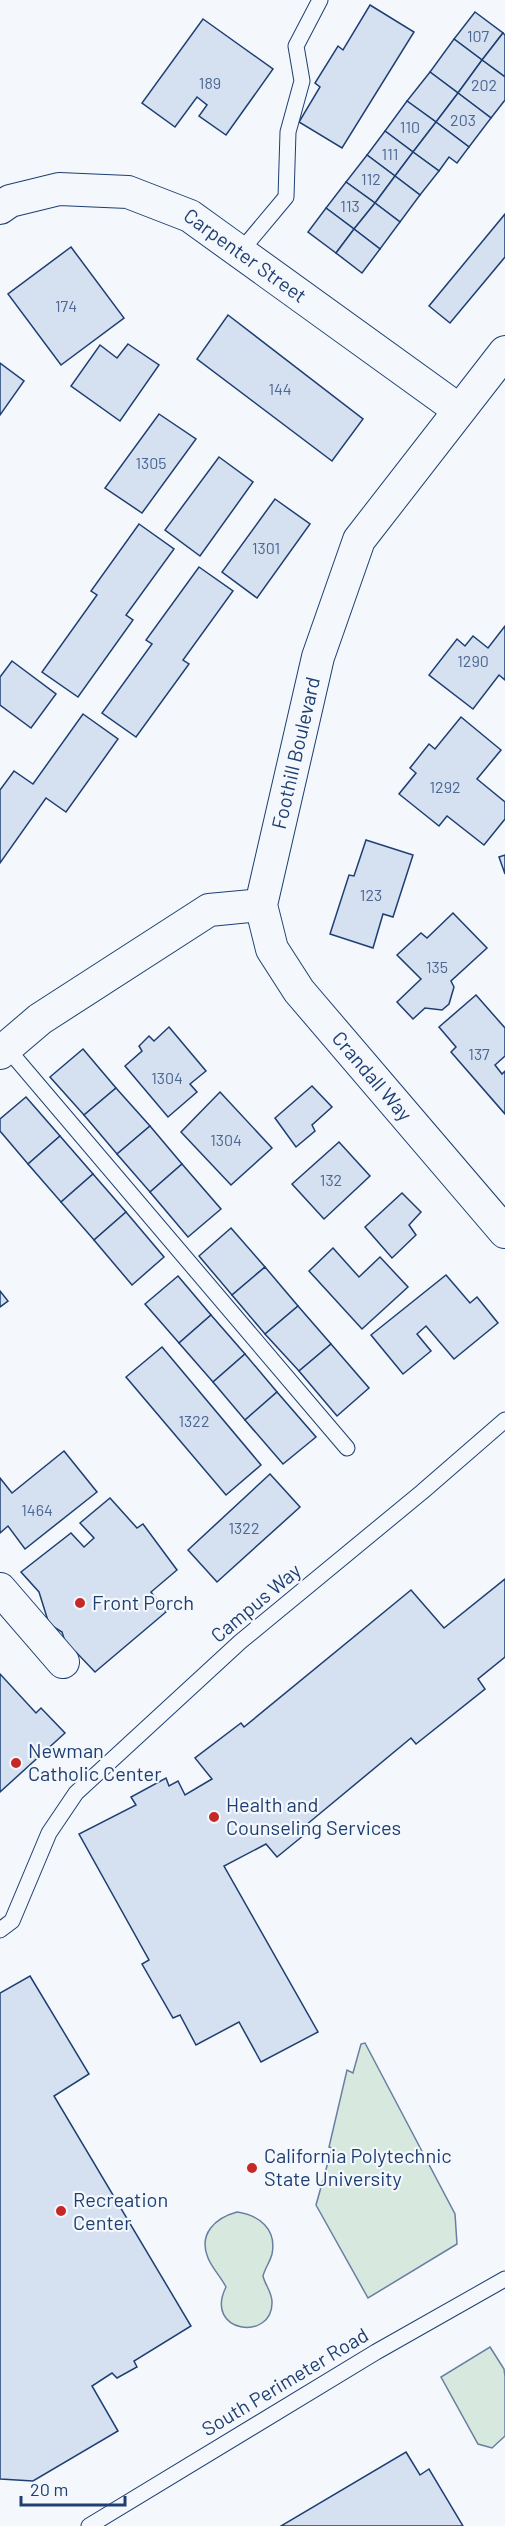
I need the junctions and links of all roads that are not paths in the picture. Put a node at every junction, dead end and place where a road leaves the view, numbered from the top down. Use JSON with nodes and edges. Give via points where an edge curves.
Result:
{"nodes":[{"id":1,"x":320,"y":0,"type":"edge"},
{"id":2,"x":0,"y":208,"type":"edge"},
{"id":3,"x":240,"y":252,"type":"junction"},
{"id":4,"x":505,"y":352,"type":"edge"},
{"id":5,"x":459,"y":410,"type":"junction"},
{"id":6,"x":261,"y":905,"type":"junction"},
{"id":7,"x":3,"y":1050,"type":"edge"},
{"id":8,"x":505,"y":1232,"type":"edge"},
{"id":9,"x":505,"y":1420,"type":"edge"},
{"id":10,"x":347,"y":1448,"type":"dead end"},
{"id":11,"x":0,"y":1589,"type":"edge"},
{"id":12,"x":63,"y":1662,"type":"dead end"},
{"id":13,"x":0,"y":1930,"type":"edge"},
{"id":14,"x":505,"y":2279,"type":"edge"},
{"id":15,"x":94,"y":2525,"type":"edge"}],
"edges":[{"from":1,"to":3,"type":"lane","via":[[296,46],[302,81],[288,132],[286,197]]},
{"from":2,"to":3,"type":"street","name":"Carpenter Street","via":[[10,201],[58,189],[128,192],[190,216]]},
{"from":3,"to":5,"type":"street","name":"Carpenter Street"},
{"from":4,"to":5,"type":"street","name":"Foothill Boulevard"},
{"from":5,"to":6,"type":"street","name":"Foothill Boulevard","via":[[359,540],[318,657]]},
{"from":6,"to":7,"type":"street","via":[[209,910],[40,1019]]},
{"from":6,"to":8,"type":"street","name":"Crandall Way","via":[[272,949],[300,991]]},
{"from":7,"to":10,"type":"lane"},
{"from":9,"to":13,"type":"lane","name":"Campus Way","via":[[240,1642],[76,1793],[49,1833],[12,1921]]},
{"from":11,"to":12,"type":"street"},
{"from":14,"to":15,"type":"lane","name":"South Perimeter Road","via":[[376,2352]]}]}
